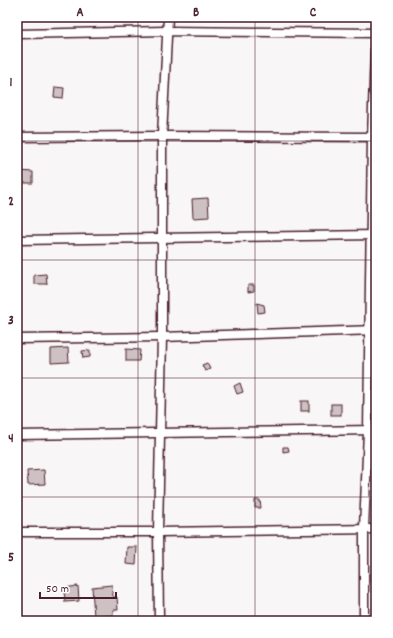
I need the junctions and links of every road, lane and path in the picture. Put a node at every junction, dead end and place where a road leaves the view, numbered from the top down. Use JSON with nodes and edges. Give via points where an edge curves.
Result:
{"nodes":[{"id":1,"x":168,"y":17,"type":"edge"},
{"id":2,"x":376,"y":17,"type":"edge"},
{"id":3,"x":166,"y":31,"type":"junction"},
{"id":4,"x":376,"y":32,"type":"edge"},
{"id":5,"x":17,"y":34,"type":"edge"},
{"id":6,"x":162,"y":136,"type":"junction"},
{"id":7,"x":17,"y":137,"type":"edge"},
{"id":8,"x":374,"y":137,"type":"edge"},
{"id":9,"x":373,"y":235,"type":"edge"},
{"id":10,"x":162,"y":238,"type":"junction"},
{"id":11,"x":17,"y":240,"type":"edge"},
{"id":12,"x":372,"y":330,"type":"edge"},
{"id":13,"x":162,"y":337,"type":"junction"},
{"id":14,"x":17,"y":339,"type":"edge"},
{"id":15,"x":372,"y":430,"type":"edge"},
{"id":16,"x":159,"y":432,"type":"junction"},
{"id":17,"x":17,"y":435,"type":"edge"},
{"id":18,"x":364,"y":529,"type":"junction"},
{"id":19,"x":376,"y":529,"type":"edge"},
{"id":20,"x":17,"y":532,"type":"edge"},
{"id":21,"x":158,"y":532,"type":"junction"},
{"id":22,"x":159,"y":621,"type":"edge"},
{"id":23,"x":364,"y":621,"type":"edge"}],
"edges":[{"from":1,"to":3,"type":"street"},
{"from":2,"to":4,"type":"street"},
{"from":3,"to":4,"type":"street"},
{"from":3,"to":5,"type":"street"},
{"from":3,"to":6,"type":"street"},
{"from":4,"to":8,"type":"street"},
{"from":6,"to":7,"type":"street"},
{"from":6,"to":8,"type":"street"},
{"from":6,"to":10,"type":"street"},
{"from":8,"to":9,"type":"street"},
{"from":9,"to":10,"type":"street"},
{"from":9,"to":12,"type":"street"},
{"from":10,"to":11,"type":"street"},
{"from":10,"to":13,"type":"street"},
{"from":12,"to":13,"type":"street"},
{"from":12,"to":15,"type":"street"},
{"from":13,"to":14,"type":"street"},
{"from":13,"to":16,"type":"street"},
{"from":15,"to":16,"type":"street"},
{"from":15,"to":18,"type":"street"},
{"from":16,"to":17,"type":"street"},
{"from":16,"to":21,"type":"street"},
{"from":18,"to":19,"type":"street"},
{"from":18,"to":21,"type":"street"},
{"from":18,"to":23,"type":"street"},
{"from":20,"to":21,"type":"street"},
{"from":21,"to":22,"type":"street"}]}
